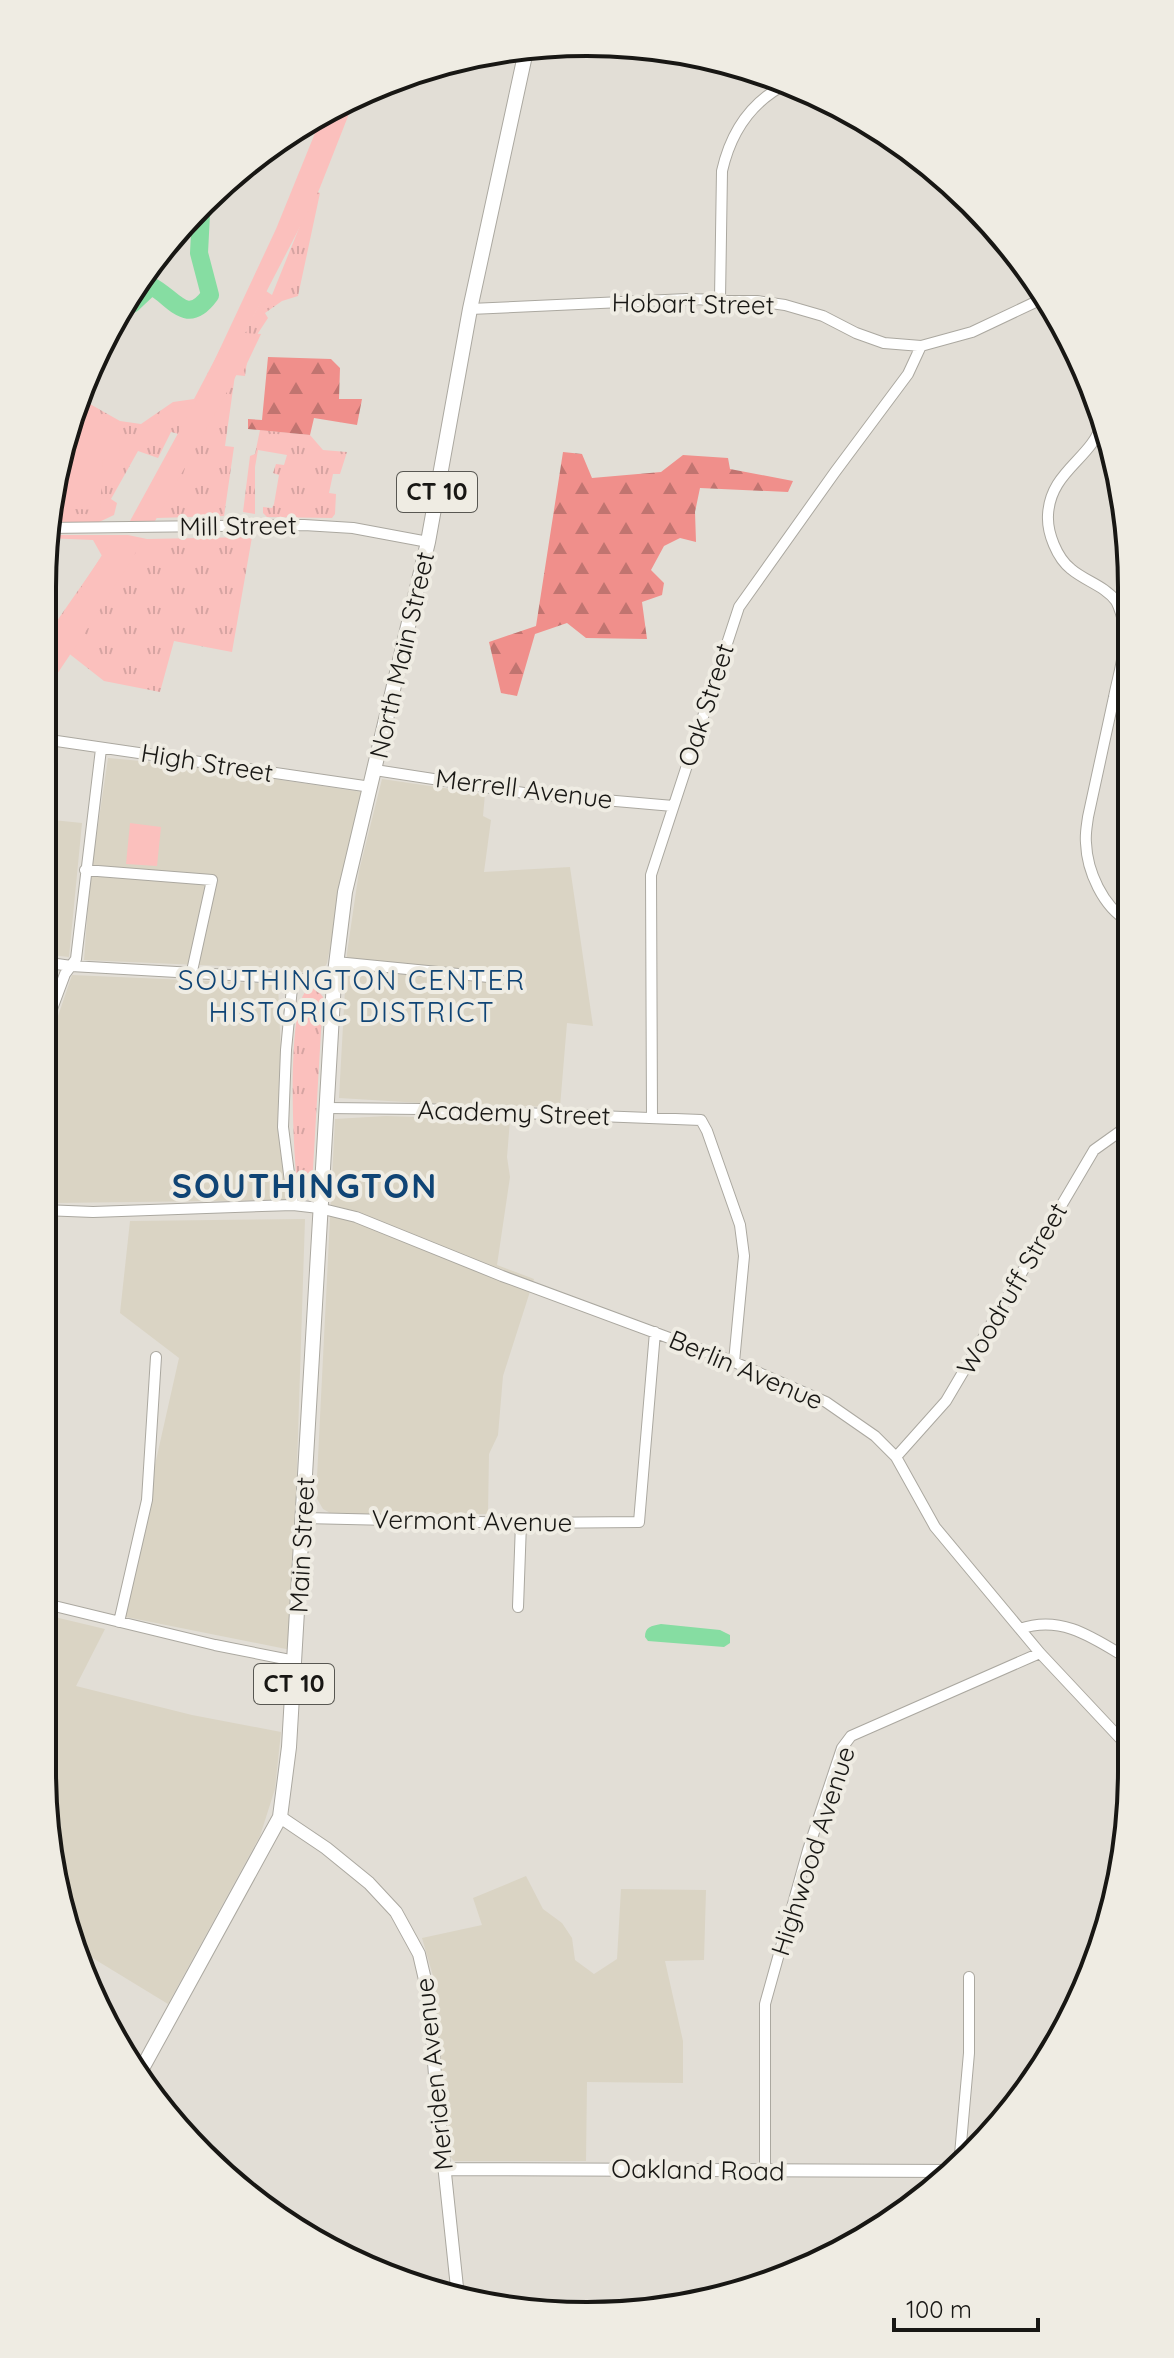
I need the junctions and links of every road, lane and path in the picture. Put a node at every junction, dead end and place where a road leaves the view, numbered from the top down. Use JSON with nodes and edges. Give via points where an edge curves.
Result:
{"nodes":[{"id":1,"x":524,"y":60,"type":"edge"},
{"id":2,"x":774,"y":90,"type":"edge"},
{"id":3,"x":720,"y":299,"type":"junction"},
{"id":4,"x":1035,"y":302,"type":"edge"},
{"id":5,"x":470,"y":309,"type":"junction"},
{"id":6,"x":921,"y":346,"type":"junction"},
{"id":7,"x":1096,"y":437,"type":"edge"},
{"id":8,"x":60,"y":528,"type":"edge"},
{"id":9,"x":428,"y":542,"type":"junction"},
{"id":10,"x":1118,"y":608,"type":"edge"},
{"id":11,"x":1118,"y":676,"type":"edge"},
{"id":12,"x":56,"y":741,"type":"edge"},
{"id":13,"x":101,"y":749,"type":"junction"},
{"id":14,"x":375,"y":770,"type":"junction"},
{"id":15,"x":371,"y":787,"type":"junction"},
{"id":16,"x":673,"y":806,"type":"junction"},
{"id":17,"x":85,"y":870,"type":"junction"},
{"id":18,"x":1118,"y":911,"type":"edge"},
{"id":19,"x":336,"y":962,"type":"junction"},
{"id":20,"x":56,"y":964,"type":"edge"},
{"id":21,"x":71,"y":966,"type":"junction"},
{"id":22,"x":192,"y":971,"type":"junction"},
{"id":23,"x":293,"y":977,"type":"junction"},
{"id":24,"x":499,"y":978,"type":"dead end"},
{"id":25,"x":334,"y":981,"type":"junction"},
{"id":26,"x":56,"y":998,"type":"edge"},
{"id":27,"x":327,"y":1108,"type":"junction"},
{"id":28,"x":652,"y":1118,"type":"junction"},
{"id":29,"x":1118,"y":1133,"type":"edge"},
{"id":30,"x":293,"y":1205,"type":"junction"},
{"id":31,"x":319,"y":1208,"type":"junction"},
{"id":32,"x":56,"y":1211,"type":"edge"},
{"id":33,"x":655,"y":1332,"type":"junction"},
{"id":34,"x":156,"y":1357,"type":"dead end"},
{"id":35,"x":734,"y":1362,"type":"junction"},
{"id":36,"x":896,"y":1457,"type":"junction"},
{"id":37,"x":304,"y":1518,"type":"junction"},
{"id":38,"x":521,"y":1523,"type":"junction"},
{"id":39,"x":56,"y":1606,"type":"edge"},
{"id":40,"x":518,"y":1607,"type":"dead end"},
{"id":41,"x":119,"y":1622,"type":"junction"},
{"id":42,"x":1020,"y":1629,"type":"junction"},
{"id":43,"x":1040,"y":1653,"type":"junction"},
{"id":44,"x":1118,"y":1653,"type":"edge"},
{"id":45,"x":295,"y":1661,"type":"junction"},
{"id":46,"x":1118,"y":1736,"type":"edge"},
{"id":47,"x":280,"y":1817,"type":"junction"},
{"id":48,"x":969,"y":1977,"type":"dead end"},
{"id":49,"x":144,"y":2065,"type":"edge"},
{"id":50,"x":961,"y":2147,"type":"edge"},
{"id":51,"x":444,"y":2169,"type":"junction"},
{"id":52,"x":765,"y":2171,"type":"junction"},
{"id":53,"x":936,"y":2171,"type":"edge"},
{"id":54,"x":457,"y":2286,"type":"edge"}],
"edges":[{"from":1,"to":5,"type":"highway","name":"North Main Street","number":"CT 10"},
{"from":2,"to":3,"type":"street","via":[[744,118],[727,151],[722,171]]},
{"from":3,"to":5,"type":"street","name":"Hobart Street"},
{"from":3,"to":6,"type":"street","name":"Hobart Street","via":[[785,305],[884,343]]},
{"from":4,"to":6,"type":"street","name":"Hobart Street","via":[[972,332]]},
{"from":5,"to":9,"type":"highway","name":"North Main Street","number":"CT 10"},
{"from":6,"to":16,"type":"street","name":"Oak Street","via":[[908,374],[739,607]]},
{"from":7,"to":10,"type":"street","via":[[1065,471],[1047,516],[1052,542],[1070,569],[1097,584]]},
{"from":8,"to":9,"type":"street","name":"Mill Street","via":[[304,525]]},
{"from":9,"to":14,"type":"highway","name":"North Main Street","number":"CT 10"},
{"from":11,"to":18,"type":"street","via":[[1085,842],[1091,872]]},
{"from":12,"to":13,"type":"street","name":"High Street"},
{"from":13,"to":15,"type":"street","name":"High Street"},
{"from":13,"to":17,"type":"street"},
{"from":14,"to":15,"type":"highway","name":"North Main Street","number":"CT 10"},
{"from":14,"to":16,"type":"street","name":"Merrell Avenue","via":[[524,793]]},
{"from":15,"to":19,"type":"highway","name":"North Main Street","number":"CT 10","via":[[345,892]]},
{"from":16,"to":28,"type":"street","name":"Oak Street","via":[[651,875]]},
{"from":17,"to":21,"type":"street"},
{"from":17,"to":22,"type":"street","via":[[212,880]]},
{"from":19,"to":24,"type":"street"},
{"from":19,"to":25,"type":"highway","name":"North Main Street","number":"CT 10"},
{"from":20,"to":21,"type":"street"},
{"from":21,"to":22,"type":"street"},
{"from":21,"to":26,"type":"street"},
{"from":22,"to":23,"type":"street"},
{"from":23,"to":25,"type":"street"},
{"from":23,"to":30,"type":"street","via":[[283,1127]]},
{"from":25,"to":27,"type":"highway","name":"Main Street","number":"CT 10"},
{"from":27,"to":28,"type":"street","name":"Academy Street"},
{"from":27,"to":31,"type":"highway","name":"Main Street","number":"CT 10"},
{"from":28,"to":35,"type":"street","name":"Academy Street","via":[[701,1120],[740,1225],[744,1256]]},
{"from":29,"to":36,"type":"street","name":"Woodruff Street","via":[[1094,1150],[946,1401]]},
{"from":30,"to":31,"type":"street","name":"Berlin Avenue"},
{"from":30,"to":32,"type":"street","name":"Berlin Avenue"},
{"from":31,"to":33,"type":"street","name":"Berlin Avenue","via":[[356,1217]]},
{"from":31,"to":37,"type":"highway","name":"Main Street","number":"CT 10"},
{"from":33,"to":35,"type":"street","name":"Berlin Avenue"},
{"from":33,"to":38,"type":"street","name":"Vermont Avenue","via":[[639,1522]]},
{"from":34,"to":41,"type":"street","via":[[147,1500]]},
{"from":35,"to":36,"type":"street","name":"Berlin Avenue","via":[[826,1402]]},
{"from":36,"to":42,"type":"street","name":"Berlin Avenue","via":[[935,1527]]},
{"from":37,"to":38,"type":"street","name":"Vermont Avenue"},
{"from":37,"to":45,"type":"highway","name":"Main Street","number":"CT 10"},
{"from":38,"to":40,"type":"street"},
{"from":39,"to":41,"type":"street"},
{"from":41,"to":45,"type":"street"},
{"from":42,"to":43,"type":"street","name":"Berlin Avenue"},
{"from":42,"to":44,"type":"street","via":[[1047,1623],[1073,1629]]},
{"from":43,"to":46,"type":"street","name":"Berlin Avenue"},
{"from":43,"to":52,"type":"street","name":"Highwood Avenue","via":[[851,1736],[842,1748],[765,2004]]},
{"from":45,"to":47,"type":"highway","name":"Main Street","number":"CT 10"},
{"from":47,"to":49,"type":"highway","name":"Main Street","number":"CT 10"},
{"from":47,"to":51,"type":"main road","name":"Meriden Avenue","via":[[369,1883],[396,1912],[419,1954],[429,1997]]},
{"from":48,"to":50,"type":"street"},
{"from":51,"to":52,"type":"main road","name":"Oakland Road"},
{"from":51,"to":54,"type":"main road","name":"Meriden Avenue"},
{"from":52,"to":53,"type":"main road","name":"Oakland Road"}]}
